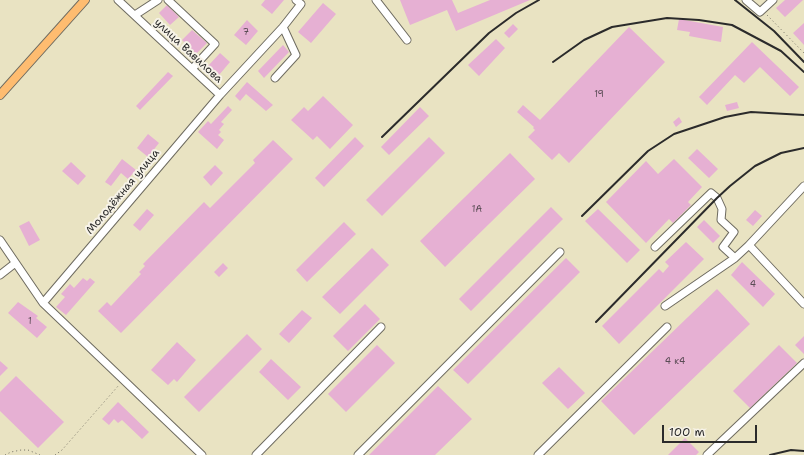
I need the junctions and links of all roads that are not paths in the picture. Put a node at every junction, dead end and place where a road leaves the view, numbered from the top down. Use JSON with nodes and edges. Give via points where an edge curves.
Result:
{"nodes":[{"id":1,"x":85,"y":0,"type":"edge"},
{"id":2,"x":118,"y":0,"type":"edge"},
{"id":3,"x":158,"y":0,"type":"edge"},
{"id":4,"x":168,"y":0,"type":"edge"},
{"id":5,"x":296,"y":0,"type":"edge"},
{"id":6,"x":376,"y":0,"type":"edge"},
{"id":7,"x":746,"y":0,"type":"edge"},
{"id":8,"x":773,"y":0,"type":"edge"},
{"id":9,"x":134,"y":15,"type":"junction"},
{"id":10,"x":283,"y":27,"type":"junction"},
{"id":11,"x":407,"y":40,"type":"dead end"},
{"id":12,"x":192,"y":69,"type":"junction"},
{"id":13,"x":275,"y":78,"type":"dead end"},
{"id":14,"x":0,"y":95,"type":"edge"},
{"id":15,"x":220,"y":95,"type":"junction"},
{"id":16,"x":804,"y":186,"type":"edge"},
{"id":17,"x":0,"y":240,"type":"edge"},
{"id":18,"x":749,"y":245,"type":"junction"},
{"id":19,"x":655,"y":247,"type":"dead end"},
{"id":20,"x":560,"y":252,"type":"dead end"},
{"id":21,"x":735,"y":258,"type":"junction"},
{"id":22,"x":14,"y":264,"type":"junction"},
{"id":23,"x":0,"y":275,"type":"edge"},
{"id":24,"x":43,"y":303,"type":"junction"},
{"id":25,"x":804,"y":304,"type":"edge"},
{"id":26,"x":665,"y":306,"type":"dead end"},
{"id":27,"x":381,"y":327,"type":"dead end"},
{"id":28,"x":666,"y":327,"type":"dead end"},
{"id":29,"x":804,"y":363,"type":"edge"},
{"id":30,"x":202,"y":455,"type":"edge"},
{"id":31,"x":256,"y":455,"type":"edge"},
{"id":32,"x":358,"y":455,"type":"edge"},
{"id":33,"x":538,"y":455,"type":"edge"},
{"id":34,"x":707,"y":455,"type":"edge"}],
"edges":[{"from":1,"to":14,"type":"main road"},
{"from":2,"to":9,"type":"street","name":"улица Вавилова"},
{"from":3,"to":9,"type":"street"},
{"from":4,"to":12,"type":"street","via":[[215,44]]},
{"from":5,"to":10,"type":"street","name":"улица Вавилова","via":[[300,4]]},
{"from":6,"to":11,"type":"street"},
{"from":7,"to":8,"type":"street","via":[[761,11]]},
{"from":9,"to":12,"type":"street","name":"улица Вавилова"},
{"from":10,"to":13,"type":"street","via":[[296,55]]},
{"from":10,"to":15,"type":"street","name":"улица Вавилова"},
{"from":12,"to":15,"type":"street","name":"улица Вавилова"},
{"from":15,"to":24,"type":"street","name":"Молодёжная улица"},
{"from":16,"to":18,"type":"street"},
{"from":17,"to":22,"type":"street"},
{"from":18,"to":21,"type":"street"},
{"from":18,"to":25,"type":"street"},
{"from":19,"to":21,"type":"street","via":[[712,193],[722,209],[721,220],[734,232],[723,246]]},
{"from":20,"to":32,"type":"street"},
{"from":21,"to":26,"type":"street"},
{"from":22,"to":23,"type":"street"},
{"from":22,"to":24,"type":"street"},
{"from":24,"to":30,"type":"street"},
{"from":27,"to":31,"type":"street"},
{"from":28,"to":33,"type":"street"},
{"from":29,"to":34,"type":"street"}]}
